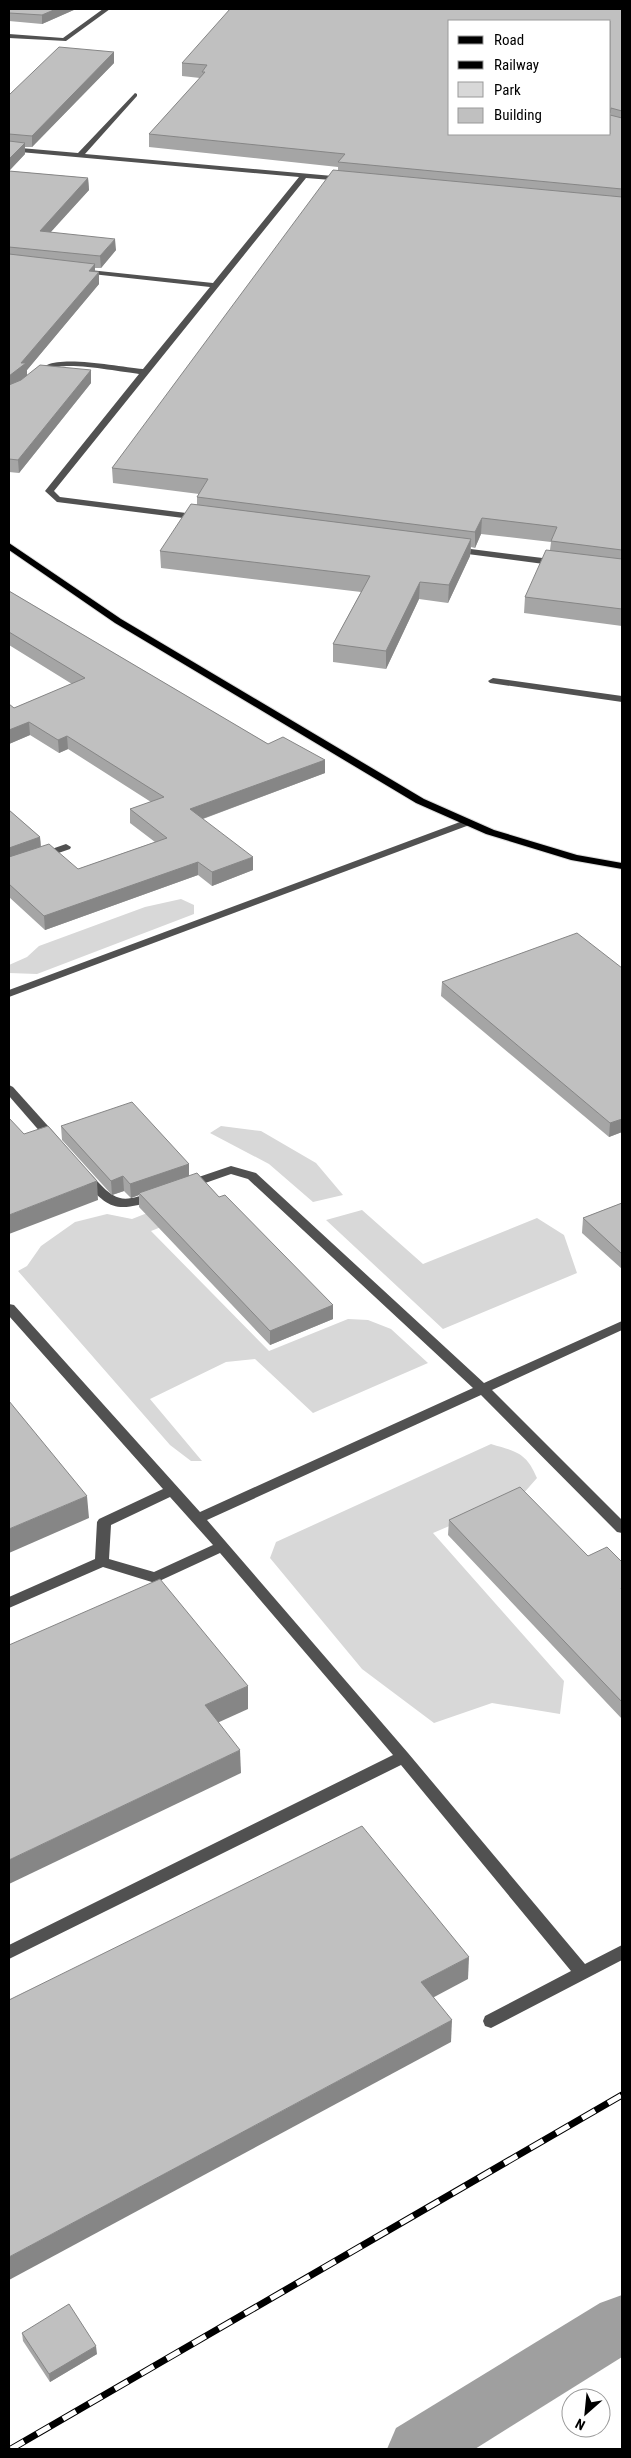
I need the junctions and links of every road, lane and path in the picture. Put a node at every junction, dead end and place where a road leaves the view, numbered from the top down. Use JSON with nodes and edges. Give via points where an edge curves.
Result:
{"nodes":[{"id":1,"x":107,"y":9,"type":"edge"},
{"id":2,"x":9,"y":36,"type":"edge"},
{"id":3,"x":135,"y":95,"type":"dead end"},
{"id":4,"x":9,"y":149,"type":"edge"},
{"id":5,"x":80,"y":155,"type":"junction"},
{"id":6,"x":304,"y":175,"type":"junction"},
{"id":7,"x":352,"y":180,"type":"edge"},
{"id":8,"x":78,"y":270,"type":"edge"},
{"id":9,"x":215,"y":285,"type":"junction"},
{"id":10,"x":145,"y":372,"type":"junction"},
{"id":11,"x":9,"y":394,"type":"edge"},
{"id":12,"x":213,"y":519,"type":"edge"},
{"id":13,"x":9,"y":546,"type":"edge"},
{"id":14,"x":447,"y":549,"type":"edge"},
{"id":15,"x":574,"y":565,"type":"edge"},
{"id":16,"x":493,"y":681,"type":"dead end"},
{"id":17,"x":622,"y":699,"type":"edge"},
{"id":18,"x":468,"y":822,"type":"junction"},
{"id":19,"x":66,"y":847,"type":"dead end"},
{"id":20,"x":622,"y":866,"type":"edge"},
{"id":21,"x":9,"y":867,"type":"edge"},
{"id":22,"x":9,"y":994,"type":"edge"},
{"id":23,"x":9,"y":1089,"type":"edge"},
{"id":24,"x":61,"y":1148,"type":"edge"},
{"id":25,"x":74,"y":1163,"type":"edge"},
{"id":26,"x":9,"y":1308,"type":"edge"},
{"id":27,"x":622,"y":1325,"type":"edge"},
{"id":28,"x":482,"y":1388,"type":"junction"},
{"id":29,"x":172,"y":1491,"type":"junction"},
{"id":30,"x":197,"y":1519,"type":"junction"},
{"id":31,"x":622,"y":1528,"type":"edge"},
{"id":32,"x":222,"y":1546,"type":"junction"},
{"id":33,"x":102,"y":1562,"type":"junction"},
{"id":34,"x":9,"y":1603,"type":"edge"},
{"id":35,"x":404,"y":1757,"type":"junction"},
{"id":36,"x":9,"y":1952,"type":"edge"},
{"id":37,"x":622,"y":1952,"type":"edge"},
{"id":38,"x":584,"y":1973,"type":"junction"},
{"id":39,"x":491,"y":2021,"type":"dead end"}],
"edges":[{"from":1,"to":2,"type":"lane","via":[[64,40]]},
{"from":3,"to":5,"type":"lane"},
{"from":4,"to":5,"type":"lane"},
{"from":5,"to":6,"type":"lane"},
{"from":6,"to":7,"type":"lane"},
{"from":6,"to":9,"type":"lane"},
{"from":8,"to":9,"type":"lane"},
{"from":9,"to":10,"type":"lane"},
{"from":10,"to":11,"type":"lane","via":[[55,364],[38,372],[18,392]]},
{"from":10,"to":12,"type":"lane","via":[[50,491],[56,499]]},
{"from":13,"to":18,"type":"main road","via":[[118,621],[305,734],[420,801]]},
{"from":14,"to":15,"type":"lane"},
{"from":16,"to":17,"type":"lane"},
{"from":18,"to":20,"type":"main road","via":[[575,858]]},
{"from":18,"to":22,"type":"lane"},
{"from":19,"to":21,"type":"lane"},
{"from":23,"to":24,"type":"lane"},
{"from":25,"to":28,"type":"lane","via":[[107,1200],[124,1206],[232,1170],[252,1176]]},
{"from":26,"to":29,"type":"lane"},
{"from":27,"to":28,"type":"lane"},
{"from":28,"to":30,"type":"lane"},
{"from":28,"to":31,"type":"lane"},
{"from":29,"to":30,"type":"lane"},
{"from":29,"to":33,"type":"lane","via":[[104,1522]]},
{"from":30,"to":32,"type":"lane"},
{"from":32,"to":33,"type":"lane","via":[[155,1578]]},
{"from":32,"to":35,"type":"lane"},
{"from":33,"to":34,"type":"lane"},
{"from":35,"to":36,"type":"lane"},
{"from":35,"to":38,"type":"lane"},
{"from":37,"to":38,"type":"lane"},
{"from":38,"to":39,"type":"lane"}]}
